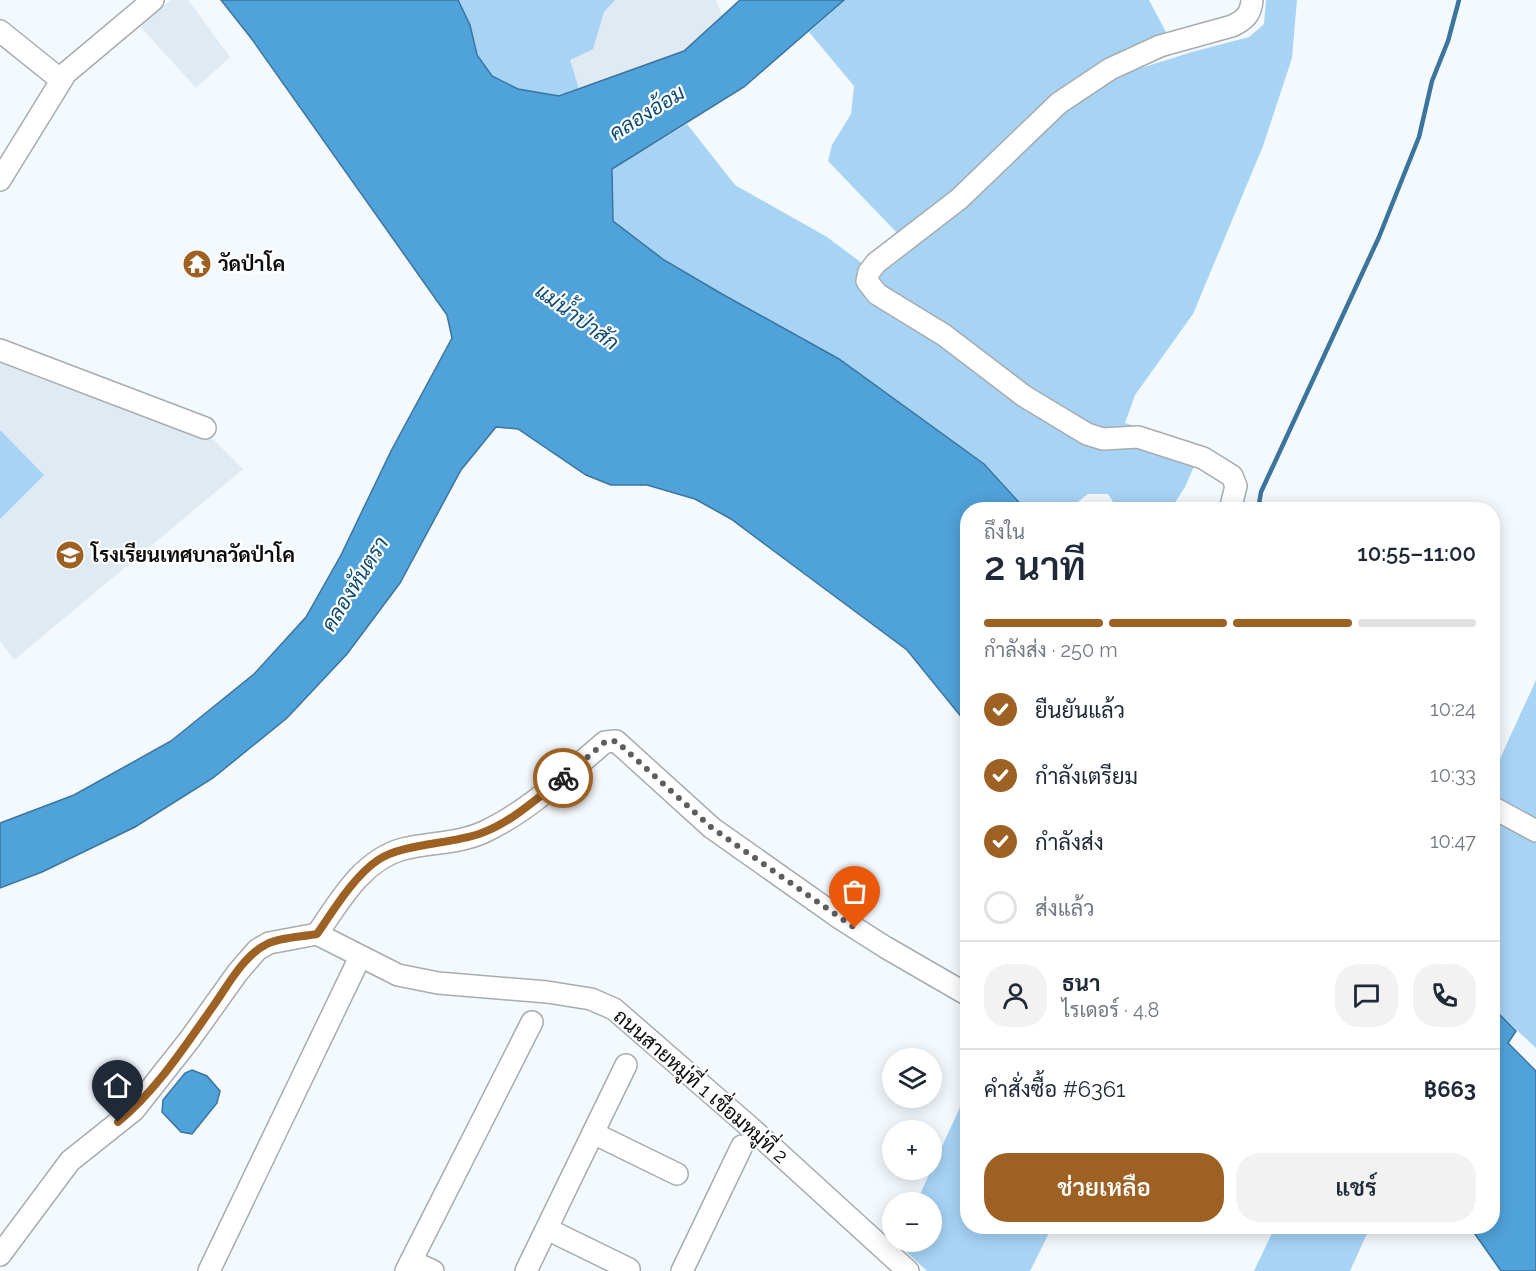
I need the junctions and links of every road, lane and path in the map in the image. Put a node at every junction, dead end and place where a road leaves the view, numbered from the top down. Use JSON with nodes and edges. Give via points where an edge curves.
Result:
{"nodes":[{"id":1,"x":153,"y":0,"type":"edge"},
{"id":2,"x":1252,"y":0,"type":"edge"},
{"id":3,"x":0,"y":31,"type":"edge"},
{"id":4,"x":61,"y":80,"type":"junction"},
{"id":5,"x":0,"y":180,"type":"edge"},
{"id":6,"x":0,"y":350,"type":"edge"},
{"id":7,"x":205,"y":428,"type":"dead end"},
{"id":8,"x":1232,"y":502,"type":"edge"},
{"id":9,"x":1500,"y":811,"type":"edge"},
{"id":10,"x":1536,"y":831,"type":"edge"},
{"id":11,"x":317,"y":934,"type":"junction"},
{"id":12,"x":360,"y":957,"type":"junction"},
{"id":13,"x":960,"y":989,"type":"edge"},
{"id":14,"x":532,"y":1022,"type":"dead end"},
{"id":15,"x":626,"y":1065,"type":"dead end"},
{"id":16,"x":593,"y":1133,"type":"junction"},
{"id":17,"x":742,"y":1146,"type":"dead end"},
{"id":18,"x":677,"y":1173,"type":"dead end"},
{"id":19,"x":547,"y":1229,"type":"junction"},
{"id":20,"x":0,"y":1255,"type":"edge"},
{"id":21,"x":409,"y":1266,"type":"edge"},
{"id":22,"x":629,"y":1269,"type":"dead end"},
{"id":23,"x":209,"y":1271,"type":"edge"},
{"id":24,"x":433,"y":1271,"type":"edge"},
{"id":25,"x":526,"y":1271,"type":"edge"},
{"id":26,"x":682,"y":1271,"type":"edge"},
{"id":27,"x":908,"y":1271,"type":"edge"}],
"edges":[{"from":1,"to":4,"type":"street"},
{"from":2,"to":8,"type":"street","via":[[1251,11],[1244,20],[1160,46],[1110,69],[1059,103],[959,199],[876,263],[867,281],[877,294],[944,335],[1024,396],[1087,434],[1103,439],[1138,437],[1213,464],[1232,476],[1236,486]]},
{"from":3,"to":4,"type":"street"},
{"from":4,"to":5,"type":"street"},
{"from":6,"to":7,"type":"street"},
{"from":9,"to":10,"type":"street"},
{"from":11,"to":12,"type":"street","name":"ถนนสายหมู่ที่ 1 เชื่อมหมู่ที่ 2"},
{"from":11,"to":13,"type":"street","via":[[346,891],[378,860],[402,849],[451,842],[483,832],[517,813],[605,742],[616,741],[712,828],[841,919]]},
{"from":11,"to":20,"type":"street","via":[[269,943],[257,950],[134,1110],[70,1161]]},
{"from":12,"to":23,"type":"street"},
{"from":12,"to":27,"type":"street","name":"ถนนสายหมู่ที่ 1 เชื่อมหมู่ที่ 2","via":[[398,975],[438,983],[547,992],[591,999],[614,1009]]},
{"from":14,"to":21,"type":"street"},
{"from":15,"to":16,"type":"street"},
{"from":16,"to":18,"type":"street"},
{"from":16,"to":19,"type":"street"},
{"from":17,"to":26,"type":"street"},
{"from":19,"to":22,"type":"street"},
{"from":19,"to":25,"type":"street"},
{"from":21,"to":24,"type":"street"}]}
